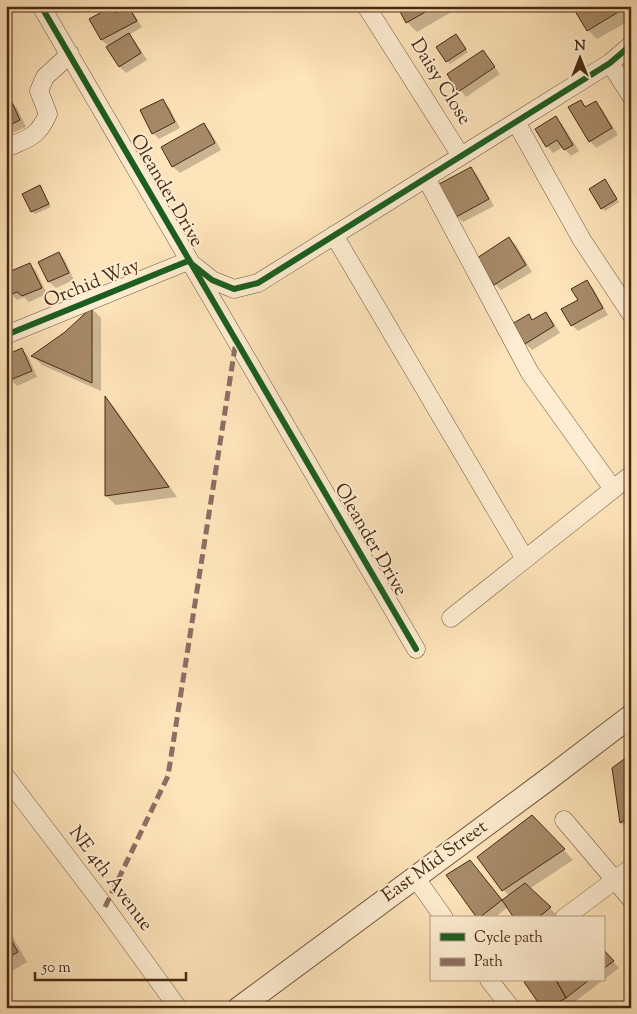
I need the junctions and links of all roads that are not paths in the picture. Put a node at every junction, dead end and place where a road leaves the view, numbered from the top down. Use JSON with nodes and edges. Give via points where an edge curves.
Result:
{"nodes":[{"id":1,"x":41,"y":6,"type":"edge"},
{"id":2,"x":366,"y":6,"type":"edge"},
{"id":3,"x":631,"y":45,"type":"edge"},
{"id":4,"x":70,"y":54,"type":"junction"},
{"id":5,"x":610,"y":63,"type":"junction"},
{"id":6,"x":631,"y":96,"type":"edge"},
{"id":7,"x":516,"y":122,"type":"junction"},
{"id":8,"x":6,"y":148,"type":"edge"},
{"id":9,"x":461,"y":156,"type":"junction"},
{"id":10,"x":426,"y":178,"type":"junction"},
{"id":11,"x":334,"y":235,"type":"junction"},
{"id":12,"x":188,"y":261,"type":"junction"},
{"id":13,"x":631,"y":314,"type":"edge"},
{"id":14,"x":6,"y":335,"type":"edge"},
{"id":15,"x":631,"y":475,"type":"edge"},
{"id":16,"x":613,"y":489,"type":"junction"},
{"id":17,"x":524,"y":559,"type":"junction"},
{"id":18,"x":451,"y":618,"type":"dead end"},
{"id":19,"x":416,"y":649,"type":"dead end"},
{"id":20,"x":631,"y":716,"type":"edge"},
{"id":21,"x":6,"y":778,"type":"edge"},
{"id":22,"x":564,"y":820,"type":"dead end"},
{"id":23,"x":631,"y":868,"type":"edge"},
{"id":24,"x":415,"y":877,"type":"junction"},
{"id":25,"x":616,"y":880,"type":"junction"},
{"id":26,"x":631,"y":899,"type":"edge"},
{"id":27,"x":443,"y":916,"type":"edge"},
{"id":28,"x":567,"y":916,"type":"edge"},
{"id":29,"x":491,"y":982,"type":"edge"},
{"id":30,"x":178,"y":1008,"type":"edge"},
{"id":31,"x":239,"y":1008,"type":"edge"},
{"id":32,"x":511,"y":1008,"type":"edge"}],
"edges":[{"from":1,"to":4,"type":"street","name":"Oleander Drive"},
{"from":2,"to":9,"type":"street","name":"Daisy Close"},
{"from":3,"to":5,"type":"street"},
{"from":4,"to":8,"type":"street","via":[[45,77],[39,91],[48,114],[41,128],[30,138]]},
{"from":4,"to":12,"type":"street","name":"Oleander Drive"},
{"from":5,"to":6,"type":"street"},
{"from":5,"to":7,"type":"street"},
{"from":7,"to":9,"type":"street"},
{"from":7,"to":13,"type":"street","via":[[582,240]]},
{"from":9,"to":10,"type":"street"},
{"from":10,"to":11,"type":"street"},
{"from":10,"to":16,"type":"street","via":[[530,373]]},
{"from":11,"to":12,"type":"street","via":[[258,283],[234,289],[212,280]]},
{"from":11,"to":17,"type":"street"},
{"from":12,"to":14,"type":"street","name":"Orchid Way"},
{"from":12,"to":19,"type":"street","name":"Oleander Drive"},
{"from":15,"to":16,"type":"street"},
{"from":16,"to":17,"type":"street"},
{"from":17,"to":18,"type":"street"},
{"from":20,"to":24,"type":"street","name":"East Mid Street"},
{"from":21,"to":30,"type":"street","name":"NE 4th Avenue"},
{"from":22,"to":25,"type":"street"},
{"from":23,"to":25,"type":"street"},
{"from":24,"to":27,"type":"street"},
{"from":24,"to":31,"type":"street","name":"East Mid Street"},
{"from":25,"to":26,"type":"street"},
{"from":25,"to":28,"type":"street"},
{"from":29,"to":32,"type":"street"}]}
